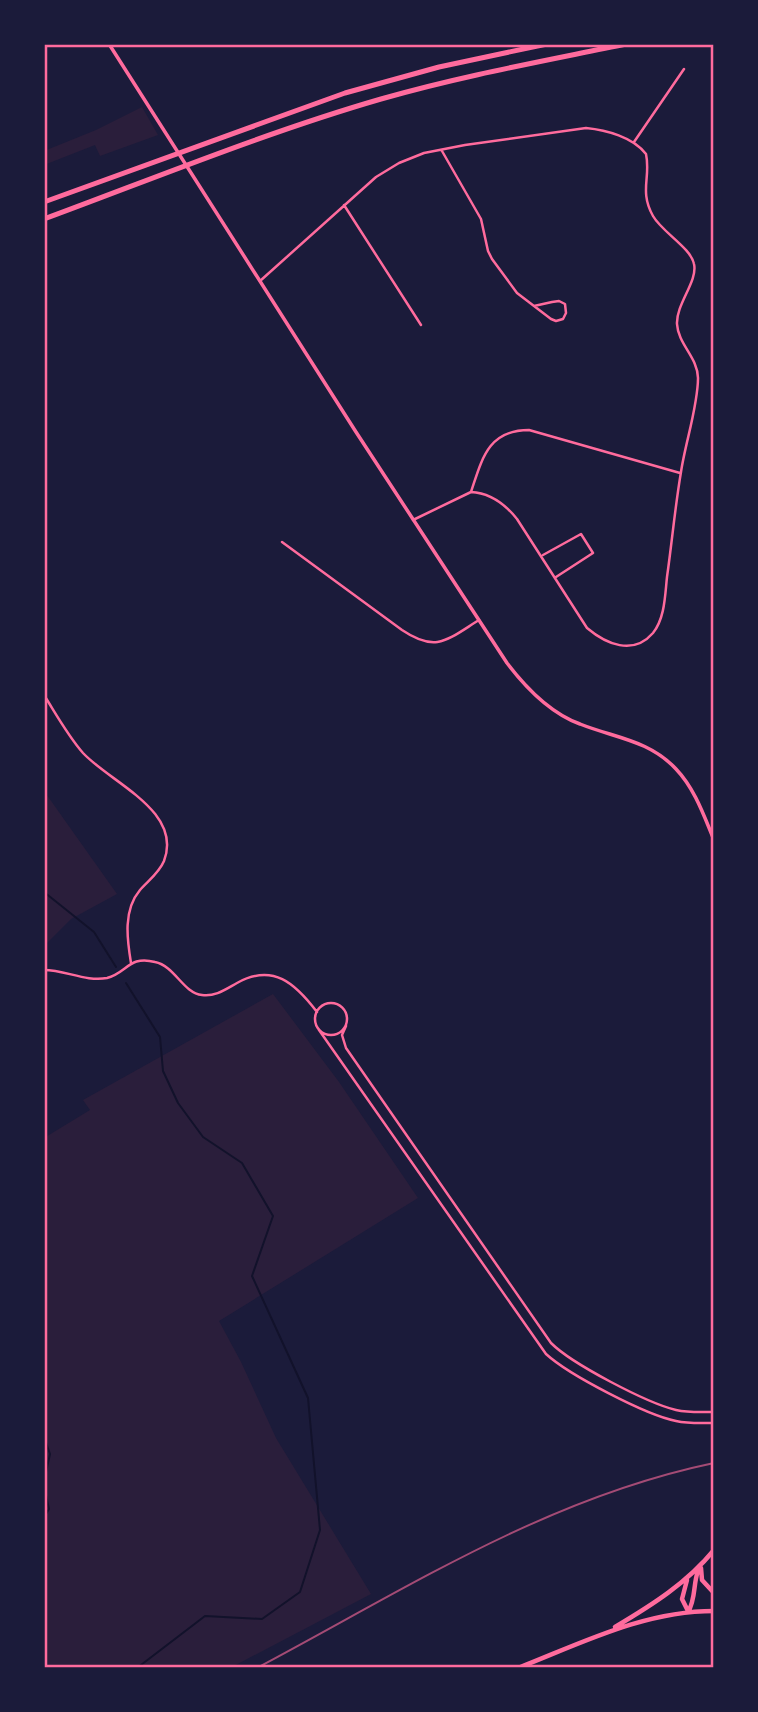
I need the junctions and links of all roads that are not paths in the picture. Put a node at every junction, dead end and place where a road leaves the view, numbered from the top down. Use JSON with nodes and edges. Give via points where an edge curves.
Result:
{"nodes":[{"id":1,"x":109,"y":44,"type":"edge"},
{"id":2,"x":547,"y":44,"type":"edge"},
{"id":3,"x":626,"y":44,"type":"edge"},
{"id":4,"x":684,"y":69,"type":"dead end"},
{"id":5,"x":634,"y":142,"type":"junction"},
{"id":6,"x":441,"y":150,"type":"junction"},
{"id":7,"x":44,"y":202,"type":"edge"},
{"id":8,"x":344,"y":205,"type":"junction"},
{"id":9,"x":44,"y":219,"type":"edge"},
{"id":10,"x":260,"y":281,"type":"junction"},
{"id":11,"x":534,"y":306,"type":"junction"},
{"id":12,"x":421,"y":326,"type":"dead end"},
{"id":13,"x":680,"y":473,"type":"junction"},
{"id":14,"x":471,"y":492,"type":"junction"},
{"id":15,"x":414,"y":520,"type":"junction"},
{"id":16,"x":282,"y":542,"type":"dead end"},
{"id":17,"x":543,"y":555,"type":"junction"},
{"id":18,"x":556,"y":577,"type":"junction"},
{"id":19,"x":479,"y":620,"type":"junction"},
{"id":20,"x":44,"y":695,"type":"edge"},
{"id":21,"x":714,"y":840,"type":"edge"},
{"id":22,"x":131,"y":963,"type":"junction"},
{"id":23,"x":44,"y":970,"type":"edge"},
{"id":24,"x":317,"y":1012,"type":"junction"},
{"id":25,"x":345,"y":1026,"type":"junction"},
{"id":26,"x":319,"y":1030,"type":"junction"},
{"id":27,"x":602,"y":1376,"type":"junction"},
{"id":28,"x":597,"y":1385,"type":"junction"},
{"id":29,"x":714,"y":1412,"type":"edge"},
{"id":30,"x":714,"y":1423,"type":"edge"},
{"id":31,"x":714,"y":1550,"type":"edge"},
{"id":32,"x":702,"y":1564,"type":"junction"},
{"id":33,"x":689,"y":1576,"type":"junction"},
{"id":34,"x":714,"y":1592,"type":"edge"},
{"id":35,"x":714,"y":1611,"type":"edge"},
{"id":36,"x":688,"y":1612,"type":"junction"},
{"id":37,"x":606,"y":1633,"type":"junction"},
{"id":38,"x":518,"y":1668,"type":"edge"}],
"edges":[{"from":1,"to":10,"type":"street"},
{"from":2,"to":7,"type":"highway","via":[[380,82]]},
{"from":3,"to":9,"type":"highway","via":[[402,93]]},
{"from":4,"to":5,"type":"street"},
{"from":5,"to":6,"type":"street","via":[[586,128]]},
{"from":5,"to":13,"type":"street","via":[[646,154],[645,192],[653,216],[694,264],[677,323],[698,380]]},
{"from":6,"to":8,"type":"street","via":[[385,171]]},
{"from":6,"to":11,"type":"street","via":[[481,219],[492,259],[512,288]]},
{"from":8,"to":10,"type":"street"},
{"from":8,"to":12,"type":"street"},
{"from":10,"to":15,"type":"street"},
{"from":11,"to":11,"type":"street","via":[[559,301],[565,304],[566,313],[556,321]]},
{"from":13,"to":14,"type":"street","via":[[516,430],[505,433],[488,450]]},
{"from":13,"to":18,"type":"street","via":[[663,611],[652,633],[634,645],[612,645],[599,639],[587,628]]},
{"from":14,"to":15,"type":"street"},
{"from":14,"to":17,"type":"street","via":[[494,498],[510,509]]},
{"from":15,"to":19,"type":"street"},
{"from":16,"to":19,"type":"street","via":[[422,642],[444,640]]},
{"from":17,"to":18,"type":"street"},
{"from":17,"to":18,"type":"street","via":[[582,534],[589,542],[593,553]]},
{"from":19,"to":21,"type":"street","via":[[519,678],[546,704],[578,724],[639,742],[667,760],[693,793]]},
{"from":20,"to":22,"type":"street","via":[[83,753],[149,807],[167,836],[163,864],[131,906]]},
{"from":22,"to":23,"type":"street","via":[[114,976],[100,979]]},
{"from":22,"to":24,"type":"street","via":[[161,963],[194,993],[203,995],[223,992],[252,977],[278,976],[294,985]]},
{"from":24,"to":25,"type":"street","via":[[330,1003],[340,1006],[346,1015]]},
{"from":24,"to":26,"type":"street"},
{"from":25,"to":26,"type":"street","via":[[333,1035]]},
{"from":25,"to":27,"type":"street","via":[[346,1048],[542,1332],[562,1353]]},
{"from":26,"to":28,"type":"street","via":[[537,1343],[565,1368]]},
{"from":27,"to":28,"type":"street"},
{"from":27,"to":29,"type":"street","via":[[668,1408]]},
{"from":28,"to":30,"type":"street","via":[[665,1418]]},
{"from":31,"to":32,"type":"main road"},
{"from":32,"to":33,"type":"main road"},
{"from":32,"to":34,"type":"main road","via":[[702,1580]]},
{"from":32,"to":36,"type":"main road"},
{"from":33,"to":36,"type":"main road","via":[[682,1594]]},
{"from":33,"to":37,"type":"main road"},
{"from":35,"to":36,"type":"main road"},
{"from":36,"to":37,"type":"main road","via":[[646,1619]]},
{"from":37,"to":38,"type":"main road"}]}
